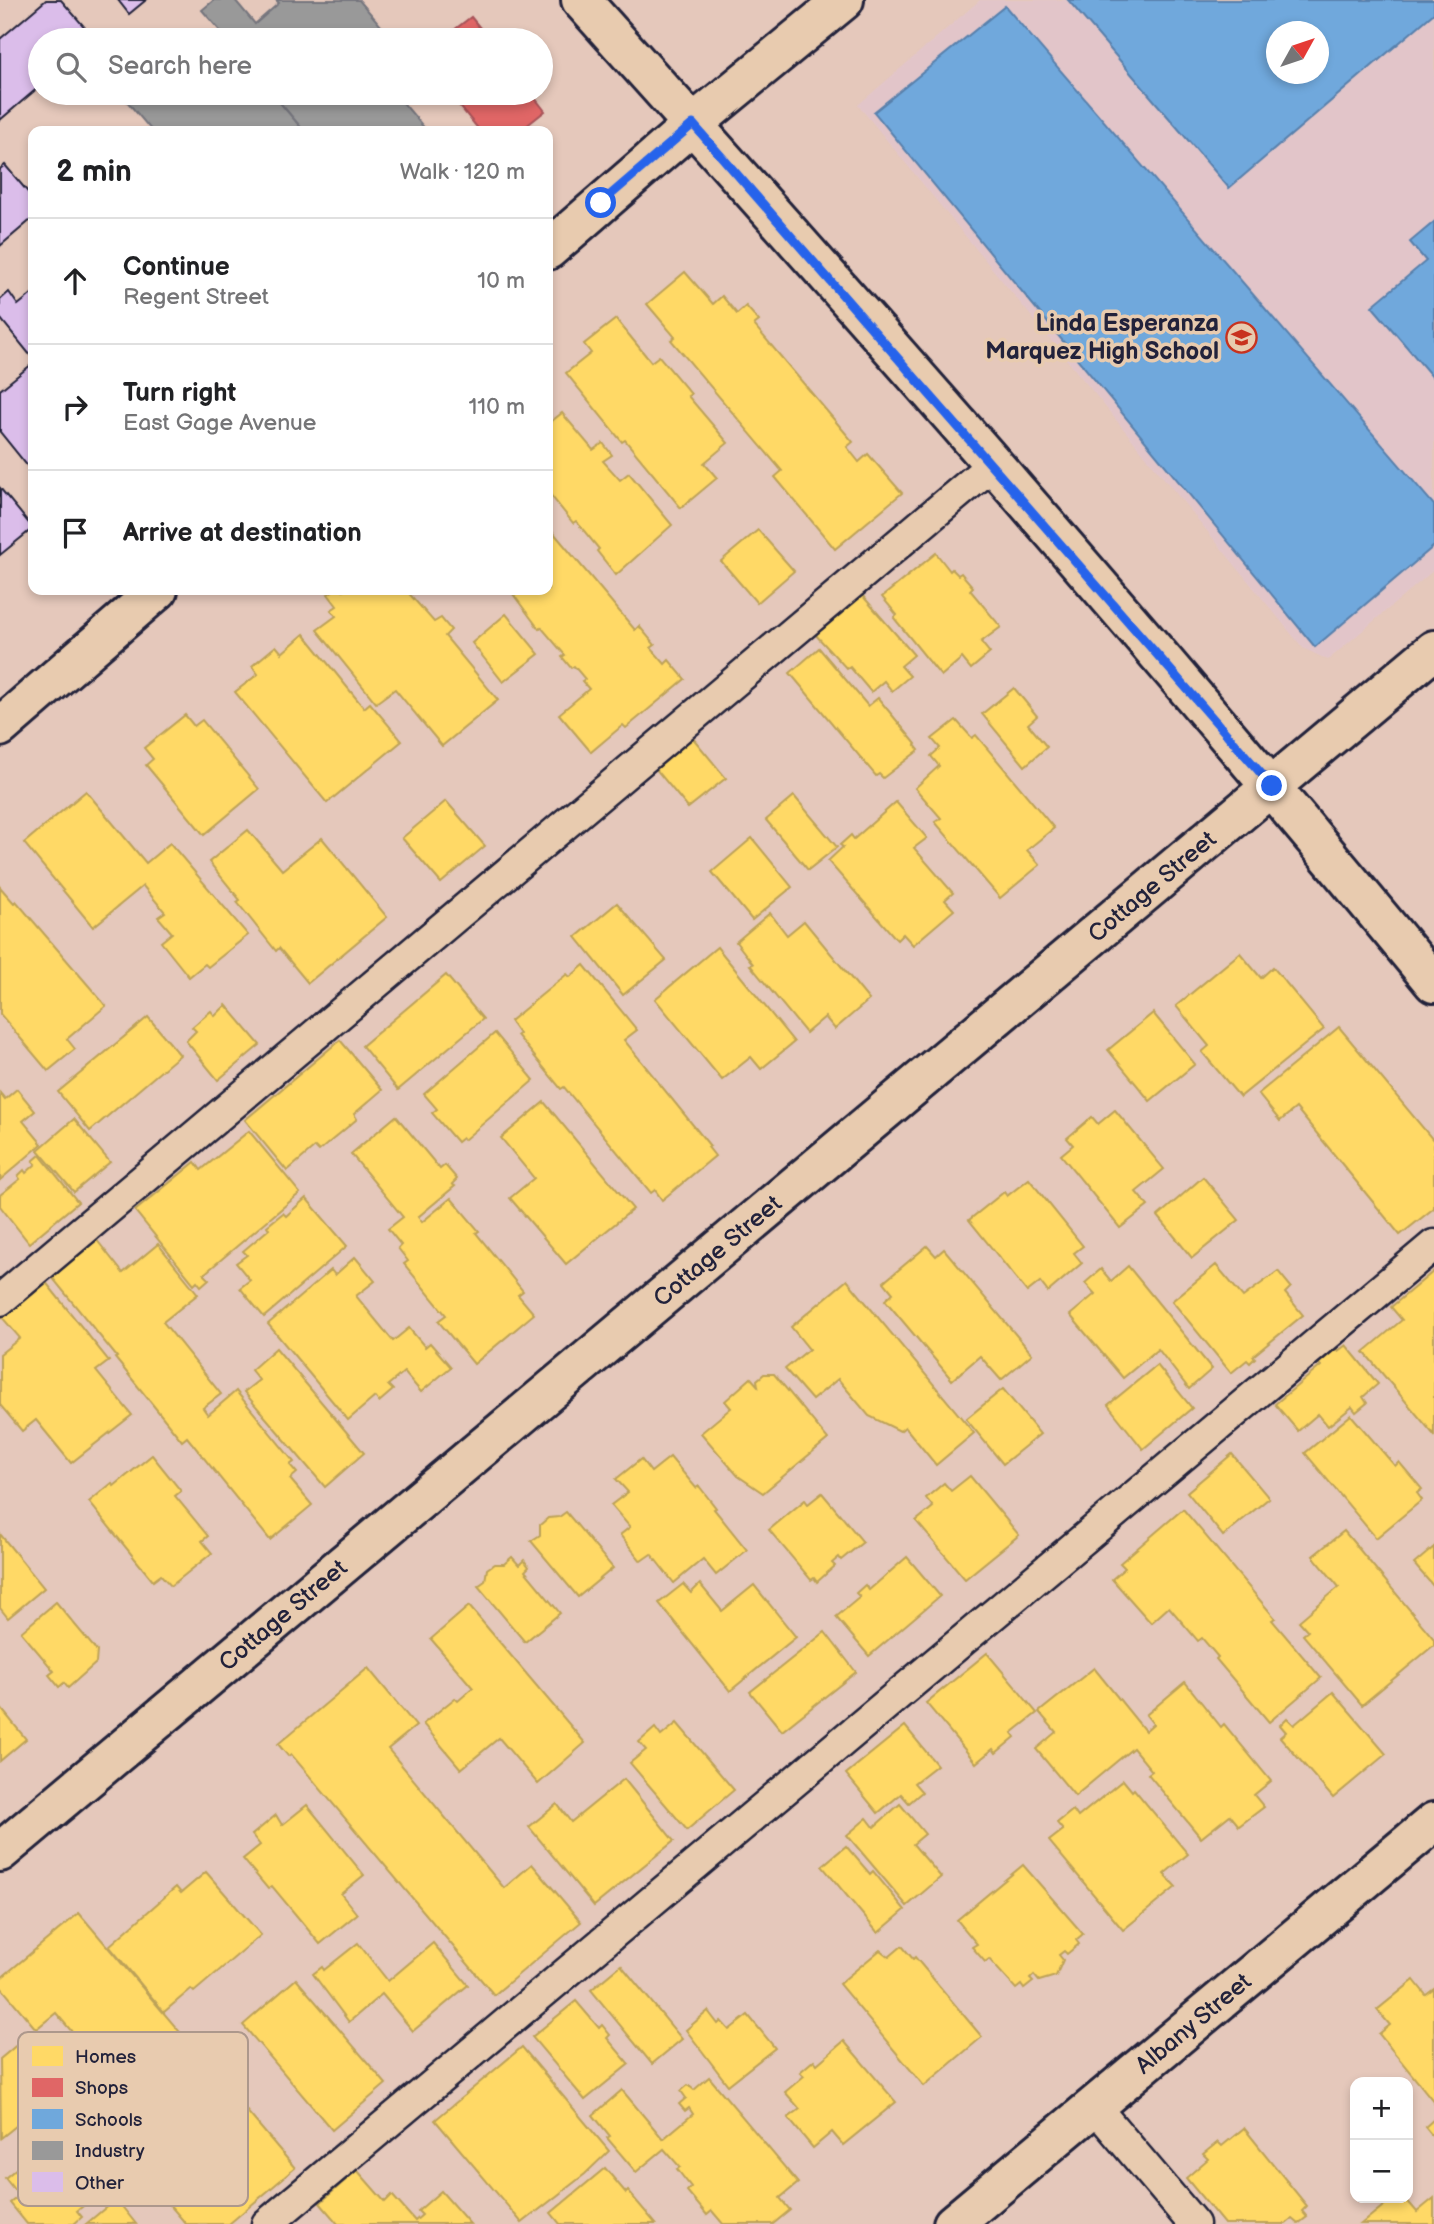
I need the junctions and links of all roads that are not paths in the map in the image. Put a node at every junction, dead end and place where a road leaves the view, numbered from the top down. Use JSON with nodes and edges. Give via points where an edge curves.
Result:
{"nodes":[{"id":1,"x":581,"y":0,"type":"edge"},
{"id":2,"x":844,"y":0,"type":"edge"},
{"id":3,"x":693,"y":124,"type":"junction"},
{"id":4,"x":553,"y":246,"type":"edge"},
{"id":5,"x":992,"y":465,"type":"junction"},
{"id":6,"x":152,"y":595,"type":"edge"},
{"id":7,"x":1434,"y":650,"type":"edge"},
{"id":8,"x":0,"y":727,"type":"edge"},
{"id":9,"x":1272,"y":786,"type":"junction"},
{"id":10,"x":1434,"y":983,"type":"edge"},
{"id":11,"x":1434,"y":1245,"type":"edge"},
{"id":12,"x":0,"y":1300,"type":"edge"},
{"id":13,"x":1434,"y":1822,"type":"edge"},
{"id":14,"x":0,"y":1852,"type":"edge"},
{"id":15,"x":1094,"y":2106,"type":"junction"},
{"id":16,"x":267,"y":2224,"type":"edge"},
{"id":17,"x":953,"y":2224,"type":"edge"},
{"id":18,"x":1194,"y":2224,"type":"edge"}],
"edges":[{"from":1,"to":3,"type":"street"},
{"from":2,"to":3,"type":"street"},
{"from":3,"to":4,"type":"street"},
{"from":3,"to":5,"type":"street"},
{"from":5,"to":9,"type":"street"},
{"from":5,"to":12,"type":"lane"},
{"from":6,"to":8,"type":"street"},
{"from":7,"to":9,"type":"street","name":"Cottage Street"},
{"from":9,"to":10,"type":"street"},
{"from":9,"to":14,"type":"street","name":"Cottage Street"},
{"from":11,"to":16,"type":"lane"},
{"from":13,"to":15,"type":"street","name":"Albany Street"},
{"from":15,"to":17,"type":"street","name":"Albany Street"},
{"from":15,"to":18,"type":"lane"}]}
